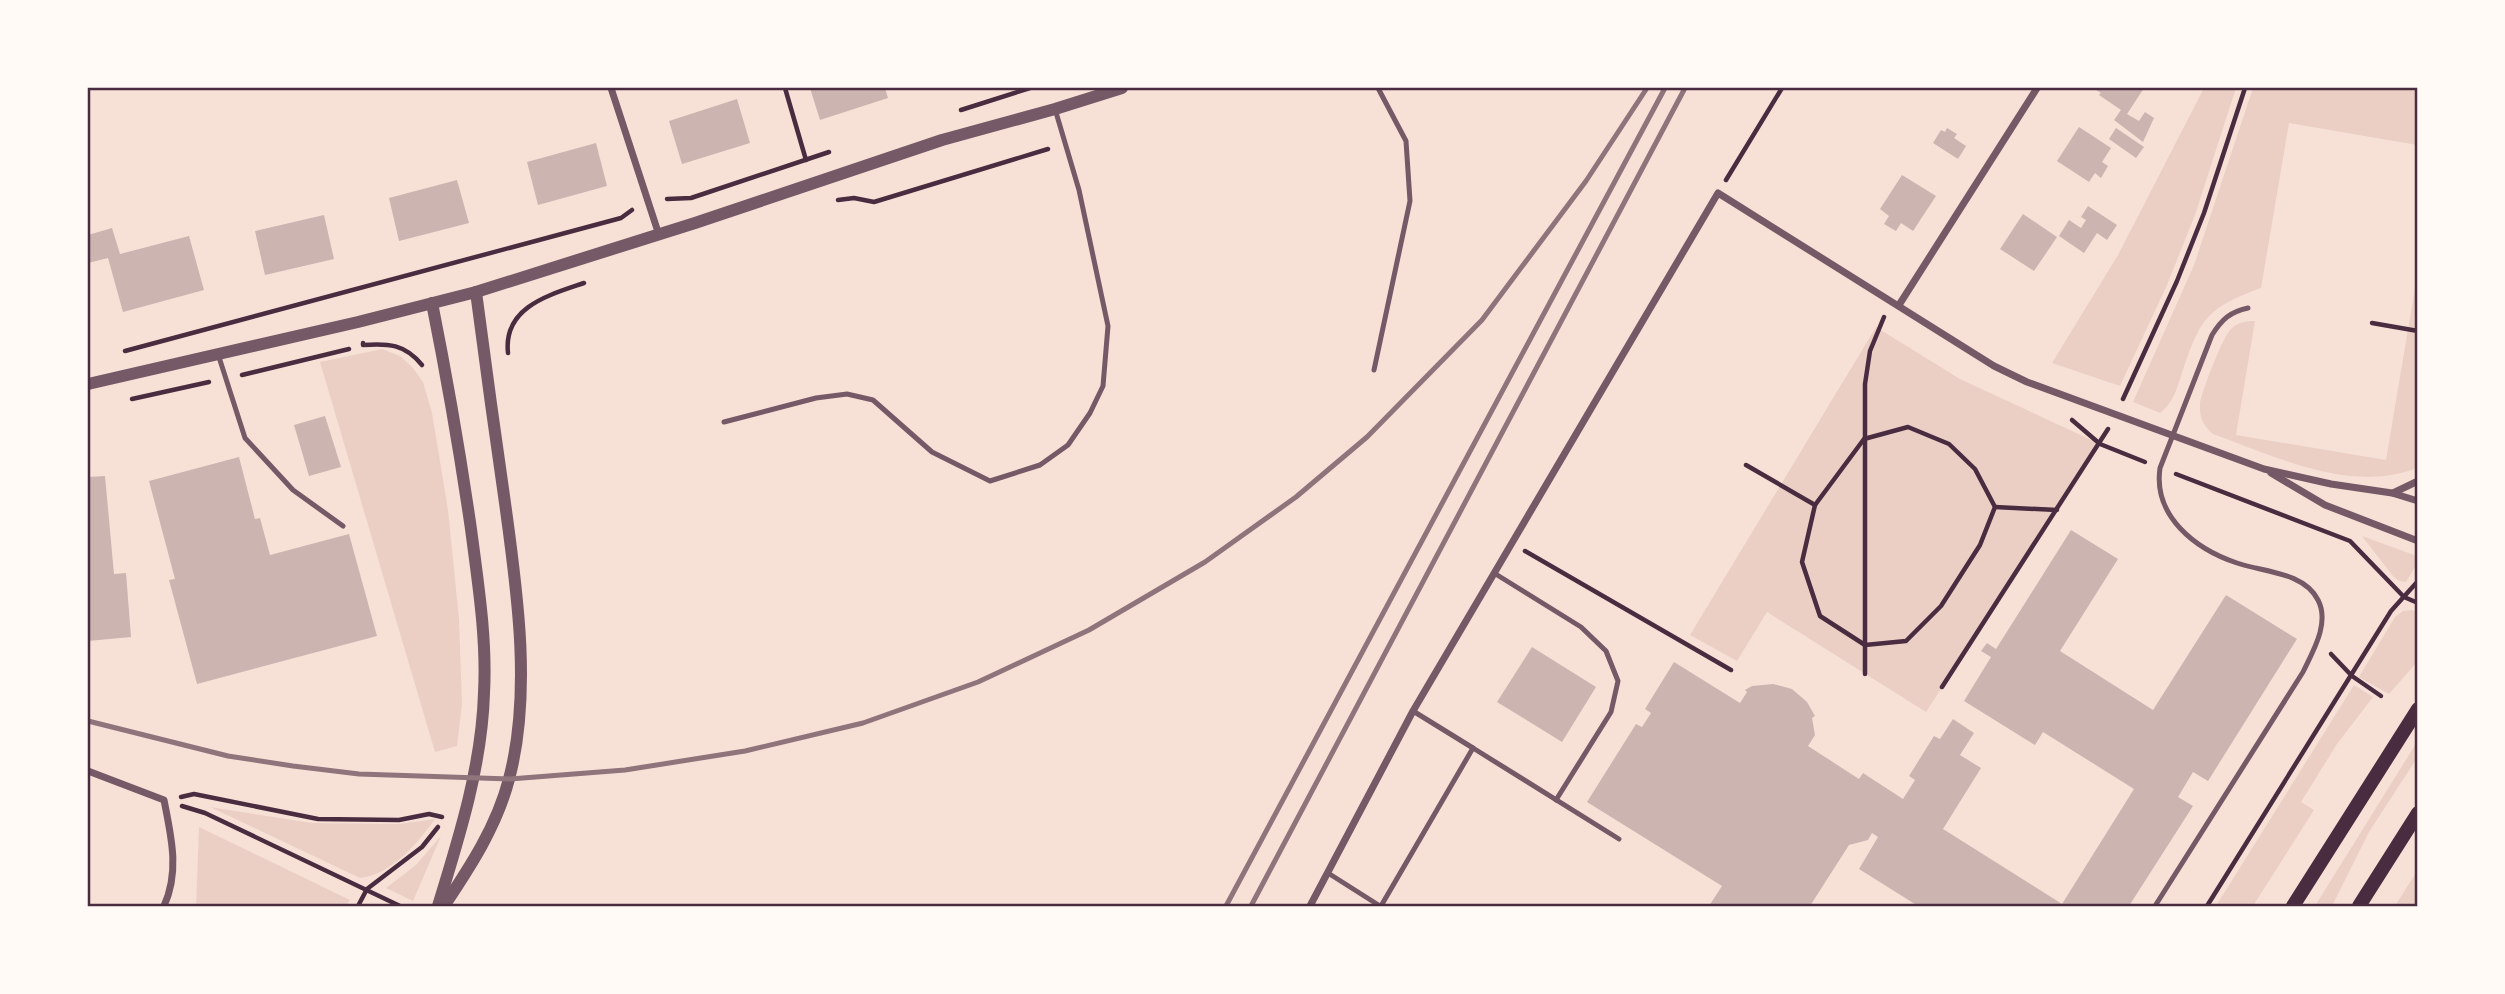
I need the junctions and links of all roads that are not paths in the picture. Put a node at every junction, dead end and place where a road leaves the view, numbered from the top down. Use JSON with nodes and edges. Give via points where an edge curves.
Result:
{"nodes":[{"id":1,"x":611,"y":88,"type":"edge"},
{"id":2,"x":1122,"y":88,"type":"edge"},
{"id":3,"x":1378,"y":88,"type":"edge"},
{"id":4,"x":2037,"y":88,"type":"edge"},
{"id":5,"x":1055,"y":109,"type":"junction"},
{"id":6,"x":659,"y":235,"type":"junction"},
{"id":7,"x":475,"y":292,"type":"junction"},
{"id":8,"x":432,"y":303,"type":"junction"},
{"id":9,"x":1899,"y":305,"type":"junction"},
{"id":10,"x":2248,"y":308,"type":"dead end"},
{"id":11,"x":218,"y":354,"type":"junction"},
{"id":12,"x":1374,"y":370,"type":"dead end"},
{"id":13,"x":88,"y":384,"type":"edge"},
{"id":14,"x":724,"y":422,"type":"dead end"},
{"id":15,"x":2173,"y":435,"type":"junction"},
{"id":16,"x":2264,"y":469,"type":"junction"},
{"id":17,"x":2417,"y":481,"type":"edge"},
{"id":18,"x":2392,"y":493,"type":"junction"},
{"id":19,"x":2417,"y":501,"type":"edge"},
{"id":20,"x":343,"y":526,"type":"dead end"},
{"id":21,"x":2417,"y":541,"type":"edge"},
{"id":22,"x":1494,"y":573,"type":"junction"},
{"id":23,"x":2417,"y":709,"type":"edge"},
{"id":24,"x":1413,"y":711,"type":"junction"},
{"id":25,"x":1474,"y":748,"type":"junction"},
{"id":26,"x":88,"y":771,"type":"edge"},
{"id":27,"x":1556,"y":800,"type":"junction"},
{"id":28,"x":2417,"y":813,"type":"edge"},
{"id":29,"x":1619,"y":839,"type":"dead end"},
{"id":30,"x":1328,"y":873,"type":"junction"},
{"id":31,"x":164,"y":906,"type":"edge"},
{"id":32,"x":438,"y":906,"type":"edge"},
{"id":33,"x":444,"y":906,"type":"edge"},
{"id":34,"x":1310,"y":906,"type":"edge"},
{"id":35,"x":1380,"y":906,"type":"edge"},
{"id":36,"x":2155,"y":906,"type":"edge"},
{"id":37,"x":2293,"y":906,"type":"edge"},
{"id":38,"x":2359,"y":906,"type":"edge"}],
"edges":[{"from":1,"to":6,"type":"street"},
{"from":2,"to":5,"type":"street"},
{"from":3,"to":12,"type":"lane","via":[[1406,141],[1410,201]]},
{"from":4,"to":9,"type":"street"},
{"from":5,"to":6,"type":"street","via":[[942,141]]},
{"from":5,"to":14,"type":"lane","via":[[1079,190],[1108,326],[1103,386],[1068,445],[1040,464],[990,481],[932,452],[873,400],[847,394]]},
{"from":6,"to":7,"type":"street"},
{"from":7,"to":8,"type":"street"},
{"from":7,"to":33,"type":"street","via":[[515,572],[520,692],[510,779],[475,858]]},
{"from":8,"to":11,"type":"street"},
{"from":8,"to":32,"type":"street","via":[[455,421],[477,576],[485,694],[472,779]]},
{"from":9,"to":15,"type":"street","via":[[2027,382]]},
{"from":9,"to":22,"type":"street","via":[[1718,193]]},
{"from":10,"to":15,"type":"lane","via":[[2223,318],[2212,335]]},
{"from":11,"to":13,"type":"street"},
{"from":11,"to":20,"type":"lane","via":[[245,438],[293,490]]},
{"from":15,"to":16,"type":"street"},
{"from":15,"to":36,"type":"lane","via":[[2158,483],[2168,514],[2200,545],[2237,563],[2304,584],[2318,600],[2322,620],[2303,672]]},
{"from":16,"to":18,"type":"street"},
{"from":16,"to":21,"type":"street","via":[[2325,505]]},
{"from":17,"to":18,"type":"street"},
{"from":18,"to":19,"type":"street"},
{"from":22,"to":24,"type":"street"},
{"from":22,"to":27,"type":"lane","via":[[1581,627],[1606,651],[1618,681],[1611,712]]},
{"from":23,"to":37,"type":"main road"},
{"from":24,"to":25,"type":"lane"},
{"from":24,"to":30,"type":"street"},
{"from":25,"to":27,"type":"lane"},
{"from":25,"to":35,"type":"lane"},
{"from":26,"to":31,"type":"street","via":[[164,800],[174,876]]},
{"from":27,"to":29,"type":"lane"},
{"from":28,"to":38,"type":"main road"},
{"from":30,"to":34,"type":"street"},
{"from":30,"to":35,"type":"lane"}]}
